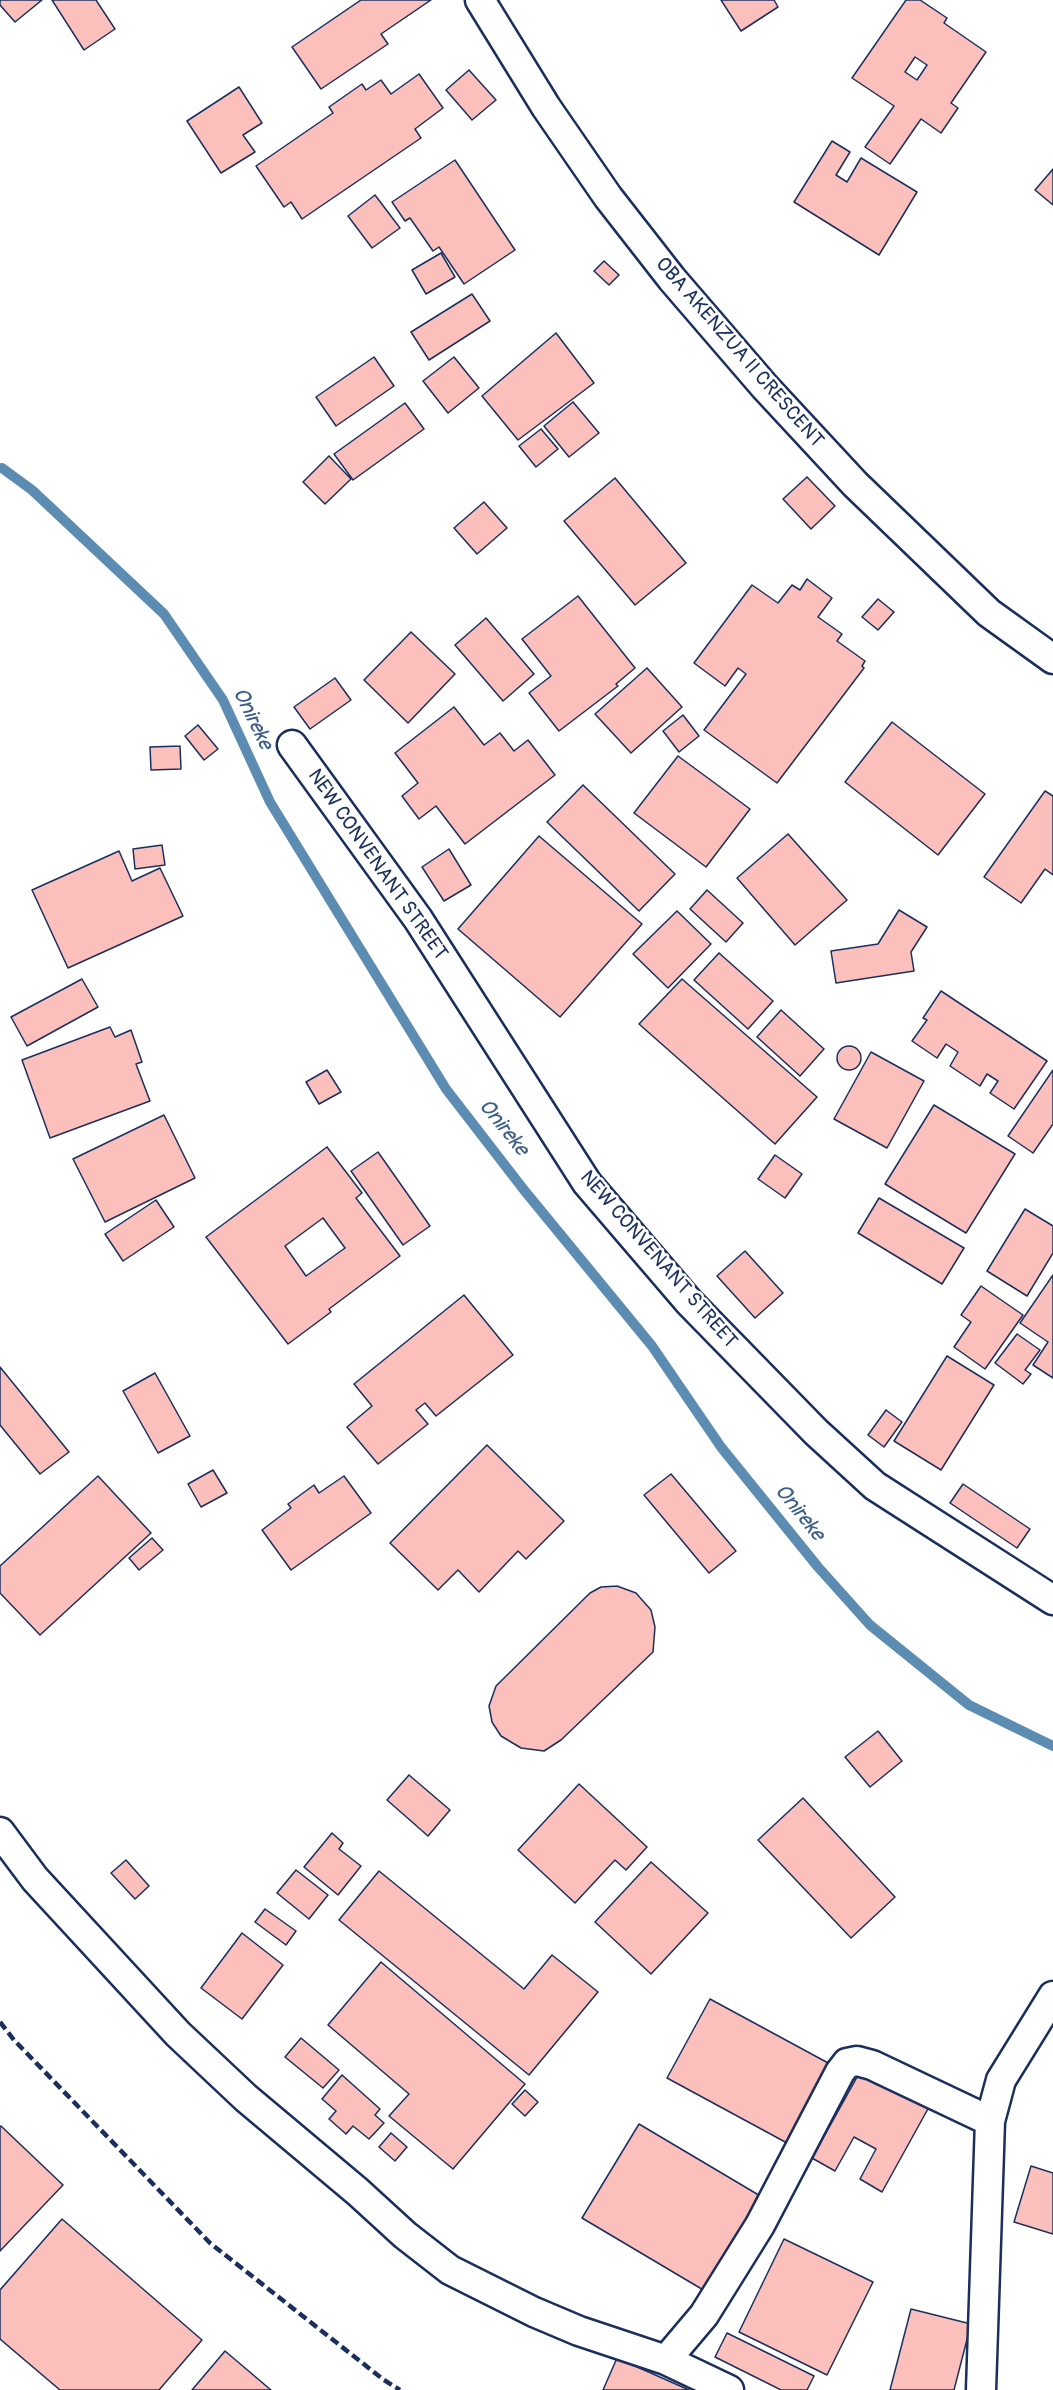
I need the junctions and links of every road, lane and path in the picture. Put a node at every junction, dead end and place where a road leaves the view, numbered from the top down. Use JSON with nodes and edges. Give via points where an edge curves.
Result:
{"nodes":[{"id":1,"x":480,"y":0,"type":"edge"},
{"id":2,"x":1053,"y":659,"type":"edge"},
{"id":3,"x":292,"y":745,"type":"dead end"},
{"id":4,"x":1053,"y":1600,"type":"edge"},
{"id":5,"x":0,"y":1832,"type":"edge"},
{"id":6,"x":1053,"y":1996,"type":"edge"},
{"id":7,"x":990,"y":2121,"type":"junction"},
{"id":8,"x":666,"y":2360,"type":"junction"},
{"id":9,"x":729,"y":2390,"type":"edge"},
{"id":10,"x":981,"y":2390,"type":"edge"}],
"edges":[{"from":1,"to":2,"type":"street","name":"OBA AKENZUA II CRESCENT","via":[[608,198],[750,369],[855,484],[989,613]]},
{"from":3,"to":4,"type":"street","name":"NEW CONVENANT STREET","via":[[418,919],[586,1183],[689,1302],[816,1432],[875,1486]]},
{"from":5,"to":8,"type":"street","via":[[34,1879],[178,2034],[405,2235],[450,2270],[488,2291],[579,2331]]},
{"from":6,"to":7,"type":"street","via":[[1001,2080]]},
{"from":7,"to":8,"type":"street","via":[[872,2065],[847,2063],[760,2225],[704,2315]]},
{"from":7,"to":10,"type":"street"},
{"from":8,"to":9,"type":"street"}]}
